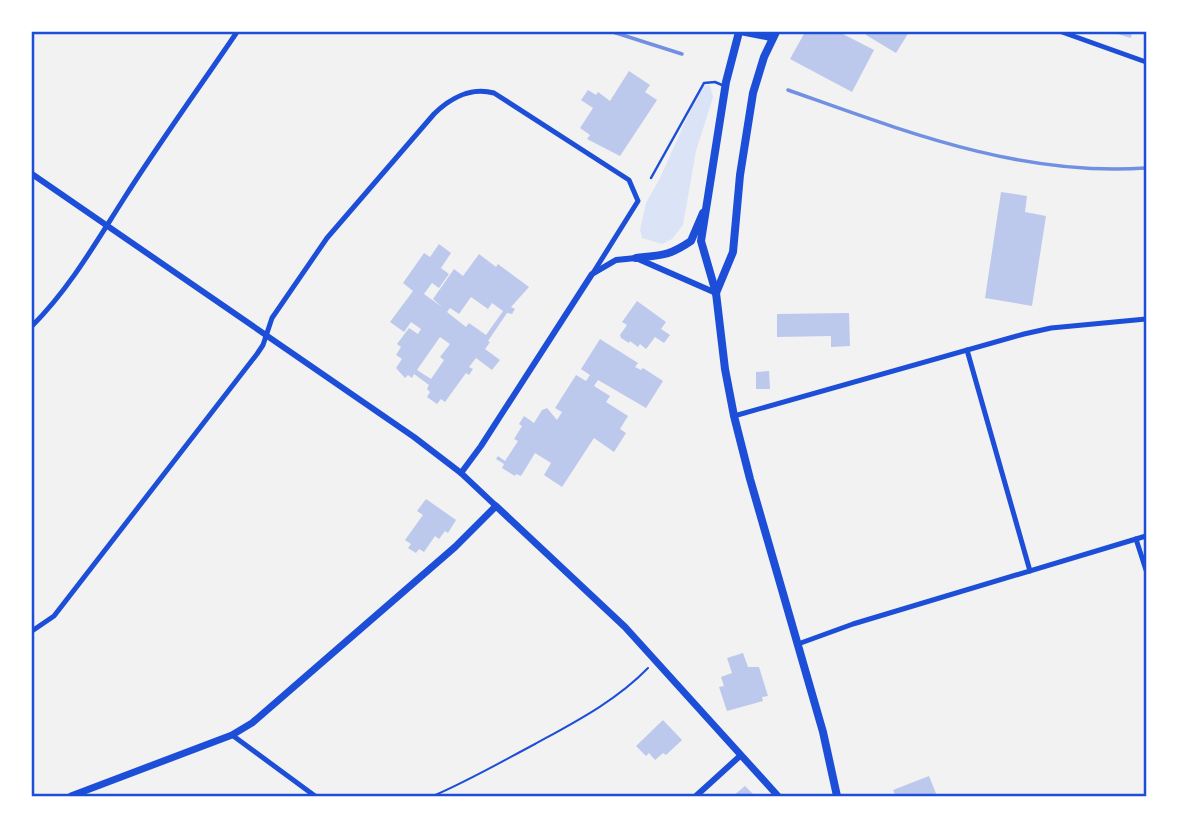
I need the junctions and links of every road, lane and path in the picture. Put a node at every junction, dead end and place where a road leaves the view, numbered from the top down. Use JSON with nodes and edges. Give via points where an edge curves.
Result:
{"nodes":[{"id":1,"x":237,"y":32,"type":"edge"},
{"id":2,"x":741,"y":32,"type":"edge"},
{"id":3,"x":1062,"y":32,"type":"edge"},
{"id":4,"x":774,"y":35,"type":"edge"},
{"id":5,"x":1146,"y":62,"type":"edge"},
{"id":6,"x":725,"y":84,"type":"junction"},
{"id":7,"x":32,"y":174,"type":"edge"},
{"id":8,"x":651,"y":178,"type":"dead end"},
{"id":9,"x":708,"y":201,"type":"junction"},
{"id":10,"x":107,"y":226,"type":"junction"},
{"id":11,"x":636,"y":258,"type":"junction"},
{"id":12,"x":592,"y":274,"type":"junction"},
{"id":13,"x":716,"y":293,"type":"junction"},
{"id":14,"x":1146,"y":319,"type":"edge"},
{"id":15,"x":32,"y":326,"type":"edge"},
{"id":16,"x":266,"y":335,"type":"junction"},
{"id":17,"x":967,"y":350,"type":"junction"},
{"id":18,"x":734,"y":416,"type":"junction"},
{"id":19,"x":461,"y":473,"type":"junction"},
{"id":20,"x":496,"y":506,"type":"junction"},
{"id":21,"x":1146,"y":536,"type":"edge"},
{"id":22,"x":1136,"y":539,"type":"junction"},
{"id":23,"x":1146,"y":570,"type":"edge"},
{"id":24,"x":1030,"y":571,"type":"junction"},
{"id":25,"x":32,"y":631,"type":"edge"},
{"id":26,"x":798,"y":645,"type":"junction"},
{"id":27,"x":649,"y":667,"type":"dead end"},
{"id":28,"x":232,"y":736,"type":"junction"},
{"id":29,"x":740,"y":756,"type":"junction"},
{"id":30,"x":71,"y":796,"type":"edge"},
{"id":31,"x":315,"y":796,"type":"edge"},
{"id":32,"x":433,"y":796,"type":"edge"},
{"id":33,"x":696,"y":796,"type":"edge"},
{"id":34,"x":778,"y":796,"type":"edge"},
{"id":35,"x":837,"y":796,"type":"edge"}],
"edges":[{"from":1,"to":10,"type":"street"},
{"from":2,"to":4,"type":"main road"},
{"from":2,"to":6,"type":"main road"},
{"from":3,"to":5,"type":"street"},
{"from":4,"to":13,"type":"main road","via":[[753,93],[733,252]]},
{"from":6,"to":8,"type":"lane","via":[[704,83]]},
{"from":6,"to":9,"type":"main road"},
{"from":7,"to":10,"type":"street"},
{"from":9,"to":11,"type":"main road","via":[[691,241],[672,254]]},
{"from":9,"to":13,"type":"main road","via":[[702,241]]},
{"from":10,"to":15,"type":"street"},
{"from":10,"to":16,"type":"street"},
{"from":11,"to":12,"type":"street","via":[[616,260]]},
{"from":11,"to":13,"type":"street"},
{"from":12,"to":16,"type":"street","via":[[638,201],[629,180],[494,93],[457,96],[434,114],[327,238],[272,318]]},
{"from":12,"to":19,"type":"street"},
{"from":13,"to":18,"type":"main road"},
{"from":14,"to":17,"type":"street","via":[[1051,328]]},
{"from":16,"to":19,"type":"street"},
{"from":16,"to":25,"type":"street","via":[[257,354],[54,617]]},
{"from":17,"to":18,"type":"street"},
{"from":17,"to":24,"type":"street"},
{"from":18,"to":26,"type":"main road"},
{"from":19,"to":20,"type":"street"},
{"from":20,"to":28,"type":"main road"},
{"from":20,"to":29,"type":"main road","via":[[625,627]]},
{"from":21,"to":22,"type":"street"},
{"from":22,"to":23,"type":"street"},
{"from":22,"to":24,"type":"street"},
{"from":24,"to":26,"type":"street"},
{"from":26,"to":35,"type":"main road"},
{"from":27,"to":32,"type":"path","via":[[622,692],[576,722]]},
{"from":28,"to":30,"type":"main road"},
{"from":28,"to":31,"type":"street"},
{"from":29,"to":33,"type":"street"},
{"from":29,"to":34,"type":"main road"}]}
